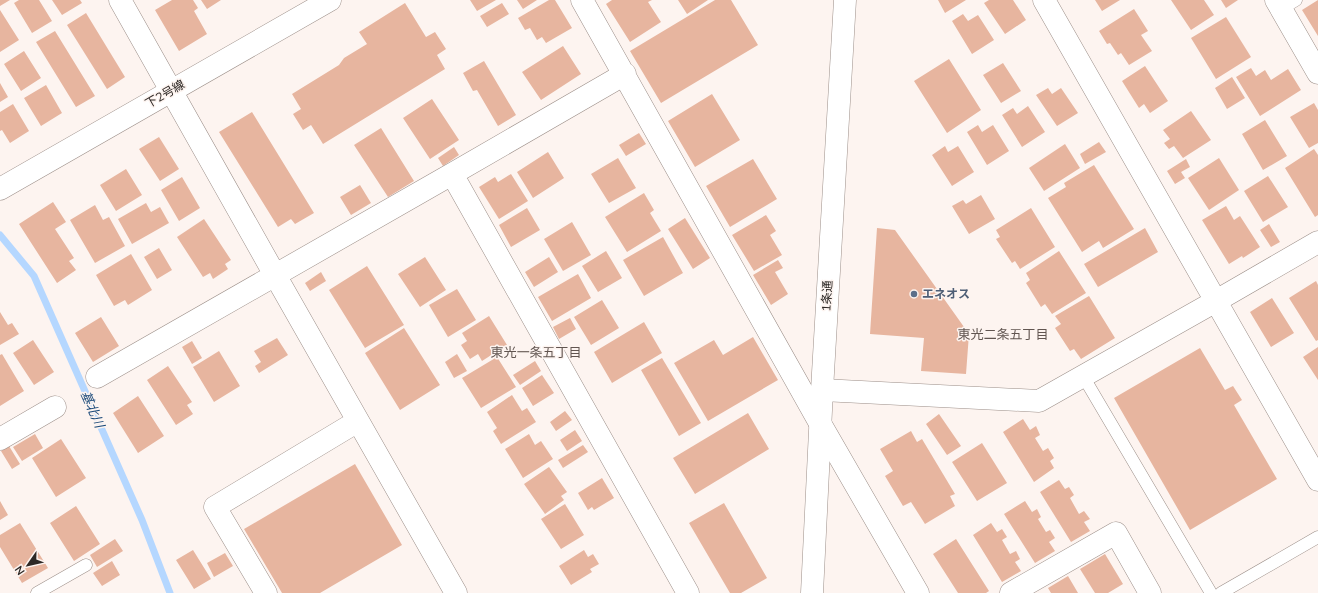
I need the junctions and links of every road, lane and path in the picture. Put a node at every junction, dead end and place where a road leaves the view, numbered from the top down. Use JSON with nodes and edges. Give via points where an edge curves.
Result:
{"nodes":[{"id":1,"x":120,"y":0,"type":"edge"},
{"id":2,"x":330,"y":0,"type":"edge"},
{"id":3,"x":582,"y":0,"type":"edge"},
{"id":4,"x":845,"y":0,"type":"edge"},
{"id":5,"x":1044,"y":0,"type":"edge"},
{"id":6,"x":1284,"y":3,"type":"edge"},
{"id":7,"x":1318,"y":73,"type":"edge"},
{"id":8,"x":624,"y":74,"type":"junction"},
{"id":9,"x":172,"y":90,"type":"junction"},
{"id":10,"x":452,"y":174,"type":"junction"},
{"id":11,"x":0,"y":189,"type":"edge"},
{"id":12,"x":1318,"y":242,"type":"edge"},
{"id":13,"x":274,"y":275,"type":"junction"},
{"id":14,"x":1216,"y":302,"type":"junction"},
{"id":15,"x":1083,"y":376,"type":"junction"},
{"id":16,"x":97,"y":377,"type":"dead end"},
{"id":17,"x":822,"y":390,"type":"junction"},
{"id":18,"x":55,"y":407,"type":"dead end"},
{"id":19,"x":358,"y":421,"type":"junction"},
{"id":20,"x":821,"y":425,"type":"junction"},
{"id":21,"x":0,"y":439,"type":"edge"},
{"id":22,"x":1318,"y":480,"type":"edge"},
{"id":23,"x":1318,"y":537,"type":"edge"},
{"id":24,"x":86,"y":565,"type":"dead end"},
{"id":25,"x":37,"y":593,"type":"edge"},
{"id":26,"x":266,"y":593,"type":"edge"},
{"id":27,"x":456,"y":593,"type":"edge"},
{"id":28,"x":688,"y":593,"type":"edge"},
{"id":29,"x":812,"y":593,"type":"edge"},
{"id":30,"x":918,"y":593,"type":"edge"},
{"id":31,"x":1011,"y":593,"type":"edge"},
{"id":32,"x":1150,"y":593,"type":"edge"},
{"id":33,"x":1211,"y":593,"type":"edge"},
{"id":34,"x":1221,"y":593,"type":"edge"}],
"edges":[{"from":1,"to":9,"type":"street"},
{"from":2,"to":9,"type":"street","name":"下2号線"},
{"from":3,"to":8,"type":"street"},
{"from":4,"to":17,"type":"street","name":"1条通"},
{"from":5,"to":14,"type":"street"},
{"from":6,"to":7,"type":"street"},
{"from":8,"to":10,"type":"street"},
{"from":8,"to":20,"type":"street"},
{"from":9,"to":11,"type":"street","name":"下2号線"},
{"from":9,"to":13,"type":"street"},
{"from":10,"to":13,"type":"street"},
{"from":10,"to":28,"type":"street"},
{"from":12,"to":14,"type":"street"},
{"from":13,"to":16,"type":"street"},
{"from":13,"to":19,"type":"street"},
{"from":14,"to":15,"type":"street"},
{"from":14,"to":22,"type":"street"},
{"from":15,"to":17,"type":"street","via":[[1039,401]]},
{"from":15,"to":33,"type":"lane"},
{"from":17,"to":20,"type":"street","name":"1条通"},
{"from":18,"to":21,"type":"street"},
{"from":19,"to":26,"type":"street","via":[[215,507]]},
{"from":19,"to":27,"type":"street"},
{"from":20,"to":29,"type":"street","name":"1条通"},
{"from":20,"to":30,"type":"street"},
{"from":23,"to":34,"type":"lane"},
{"from":24,"to":25,"type":"lane"},
{"from":31,"to":32,"type":"street","via":[[1116,533]]}]}
